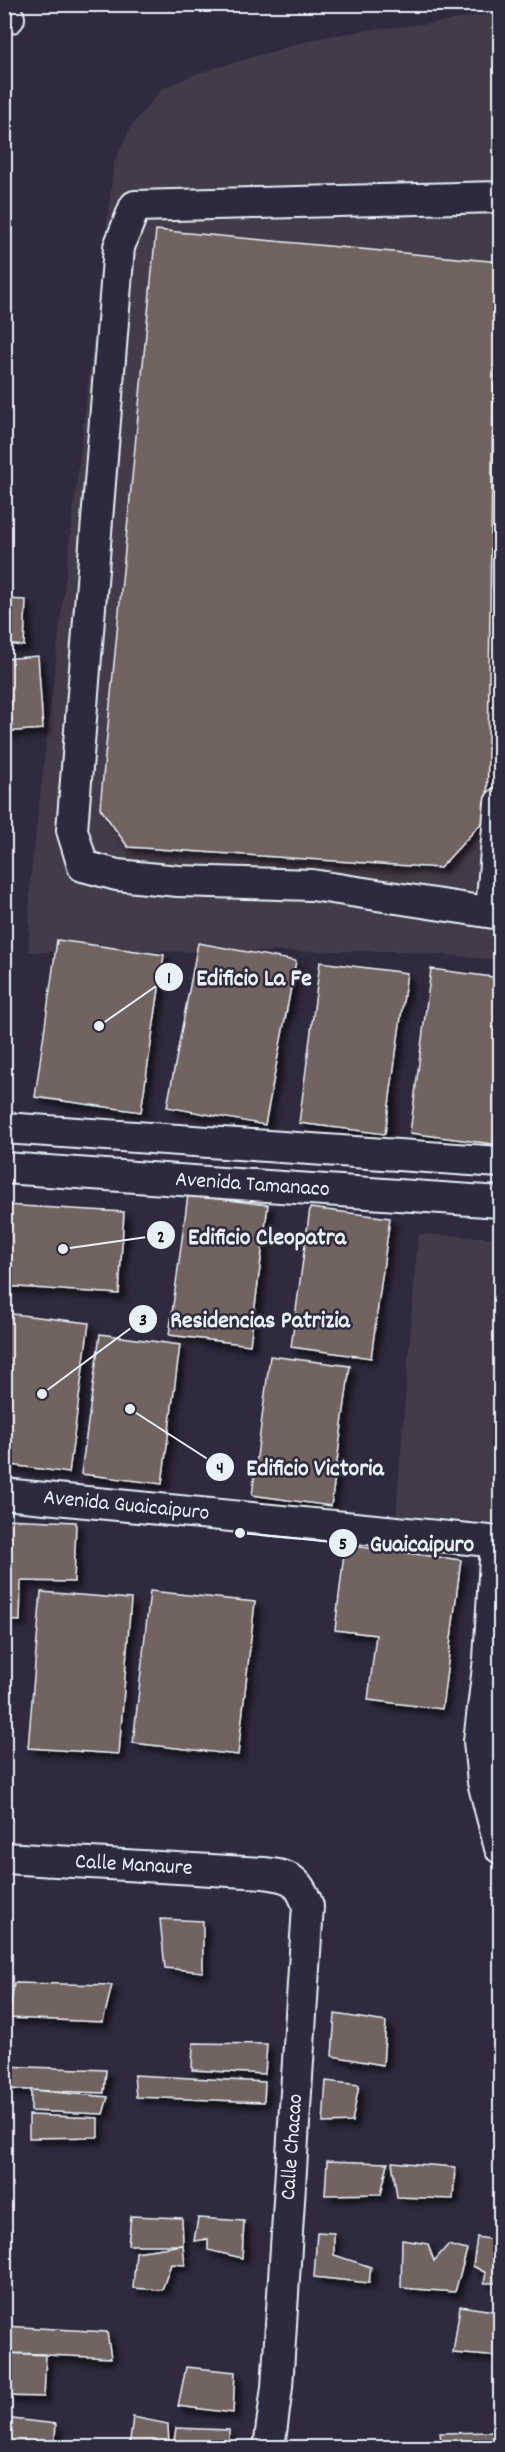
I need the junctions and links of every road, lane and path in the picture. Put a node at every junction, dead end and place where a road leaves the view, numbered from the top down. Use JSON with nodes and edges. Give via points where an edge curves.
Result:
{"nodes":[{"id":1,"x":501,"y":197,"type":"edge"},
{"id":2,"x":501,"y":803,"type":"edge"},
{"id":3,"x":496,"y":913,"type":"edge"},
{"id":4,"x":4,"y":1128,"type":"edge"},
{"id":5,"x":501,"y":1162,"type":"edge"},
{"id":6,"x":4,"y":1168,"type":"edge"},
{"id":7,"x":501,"y":1202,"type":"edge"},
{"id":8,"x":4,"y":1494,"type":"edge"},
{"id":9,"x":499,"y":1542,"type":"edge"},
{"id":10,"x":501,"y":1848,"type":"edge"},
{"id":11,"x":4,"y":1858,"type":"edge"},
{"id":12,"x":264,"y":1873,"type":"joint"},
{"id":13,"x":269,"y":2448,"type":"edge"}],
"edges":[{"from":1,"to":3,"type":"street","via":[[135,206],[118,248],[72,830],[83,866],[117,875],[312,885]]},
{"from":2,"to":3,"type":"street"},
{"from":4,"to":5,"type":"street","name":"Avenida Tamanaco"},
{"from":6,"to":7,"type":"street","name":"Avenida Tamanaco"},
{"from":8,"to":9,"type":"street","name":"Avenida Guaicaipuro"},
{"from":9,"to":10,"type":"street","via":[[479,1742],[483,1782]]},
{"from":11,"to":12,"type":"street","name":"Calle Manaure"},
{"from":12,"to":13,"type":"street","name":"Calle Chacao","via":[[287,1876],[302,1890],[308,1906],[277,2387]]}]}
